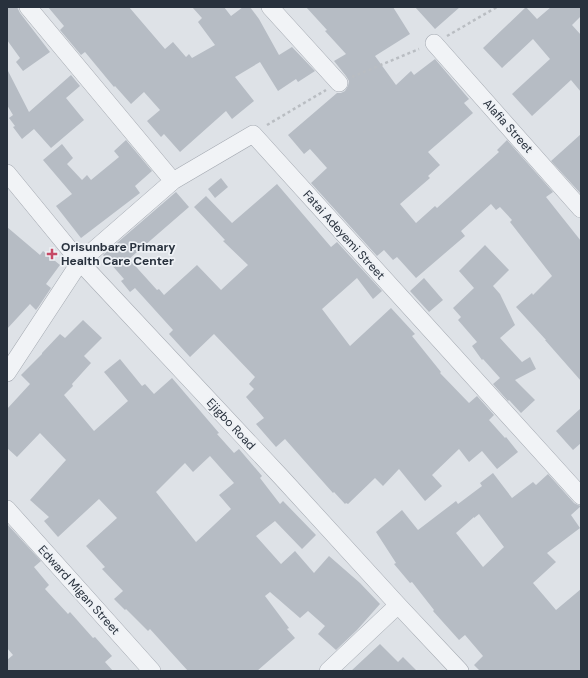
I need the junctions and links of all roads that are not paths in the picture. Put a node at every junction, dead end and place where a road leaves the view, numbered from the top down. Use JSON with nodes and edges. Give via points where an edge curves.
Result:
{"nodes":[{"id":1,"x":28,"y":7,"type":"edge"},
{"id":2,"x":270,"y":7,"type":"edge"},
{"id":3,"x":434,"y":43,"type":"road end"},
{"id":4,"x":339,"y":83,"type":"dead end"},
{"id":5,"x":7,"y":172,"type":"edge"},
{"id":6,"x":172,"y":181,"type":"junction"},
{"id":7,"x":581,"y":209,"type":"edge"},
{"id":8,"x":80,"y":262,"type":"junction"},
{"id":9,"x":7,"y":373,"type":"edge"},
{"id":10,"x":581,"y":496,"type":"edge"},
{"id":11,"x":7,"y":509,"type":"edge"},
{"id":12,"x":398,"y":605,"type":"junction"},
{"id":13,"x":152,"y":671,"type":"edge"},
{"id":14,"x":328,"y":671,"type":"edge"},
{"id":15,"x":460,"y":671,"type":"edge"}],
"edges":[{"from":1,"to":6,"type":"street"},
{"from":2,"to":4,"type":"street"},
{"from":3,"to":7,"type":"street","name":"Alafia Street"},
{"from":5,"to":8,"type":"street","name":"Ejigbo Road"},
{"from":6,"to":8,"type":"street","name":"Fatai Adeyemi Street"},
{"from":6,"to":10,"type":"street","name":"Fatai Adeyemi Street","via":[[253,134]]},
{"from":8,"to":9,"type":"street","name":"Fatai Adeyemi Street"},
{"from":8,"to":12,"type":"street","name":"Ejigbo Road"},
{"from":11,"to":13,"type":"street","name":"Edward Migan Street"},
{"from":12,"to":14,"type":"street"},
{"from":12,"to":15,"type":"street","name":"Ejigbo Road"}]}
